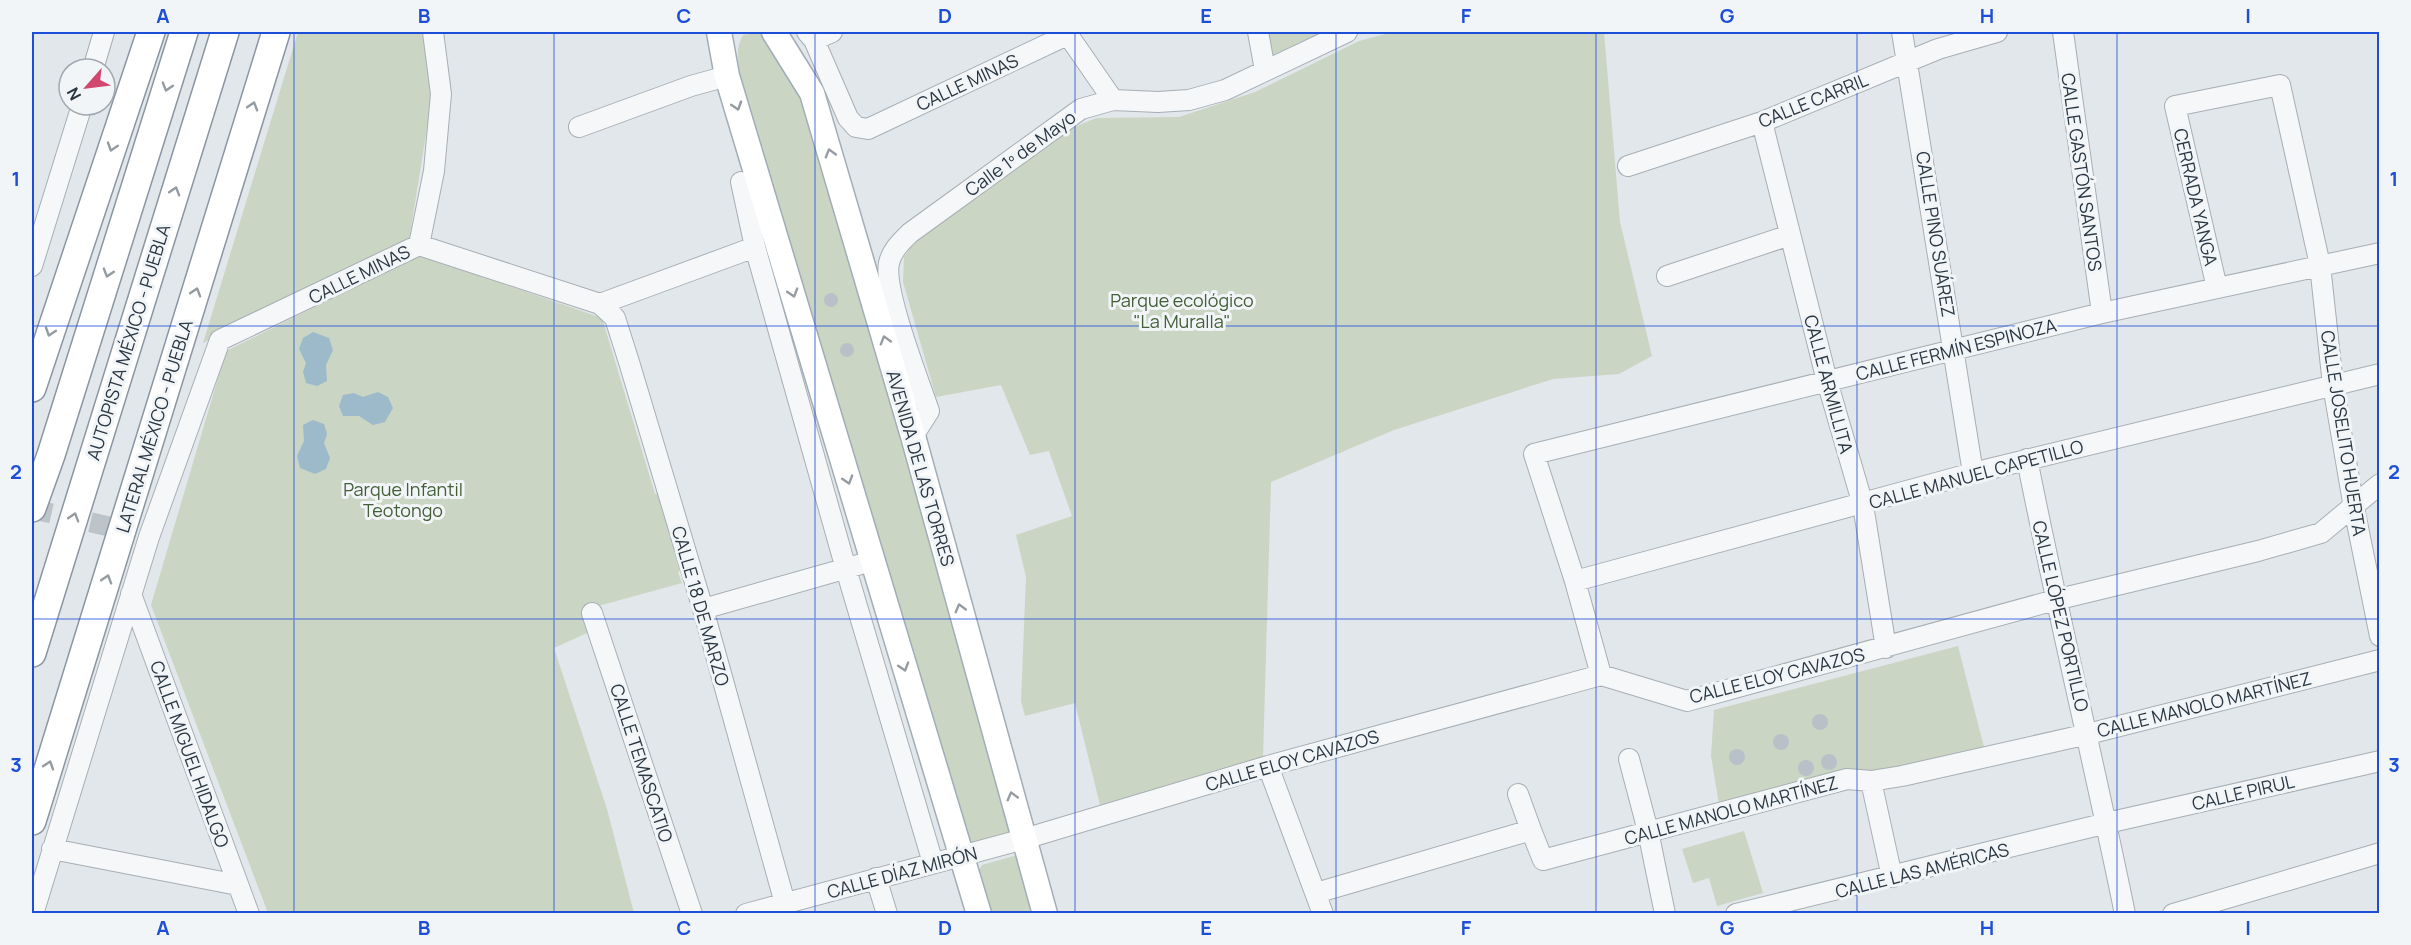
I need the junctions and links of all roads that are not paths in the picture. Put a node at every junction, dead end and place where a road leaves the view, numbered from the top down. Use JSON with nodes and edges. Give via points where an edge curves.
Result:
{"nodes":[{"id":1,"x":104,"y":32,"type":"edge"},
{"id":2,"x":139,"y":32,"type":"edge"},
{"id":3,"x":151,"y":32,"type":"edge"},
{"id":4,"x":184,"y":32,"type":"edge"},
{"id":5,"x":225,"y":32,"type":"edge"},
{"id":6,"x":276,"y":32,"type":"edge"},
{"id":7,"x":433,"y":32,"type":"edge"},
{"id":8,"x":700,"y":32,"type":"edge"},
{"id":9,"x":738,"y":32,"type":"edge"},
{"id":10,"x":774,"y":32,"type":"edge"},
{"id":11,"x":832,"y":32,"type":"edge"},
{"id":12,"x":1258,"y":32,"type":"edge"},
{"id":13,"x":1347,"y":32,"type":"edge"},
{"id":14,"x":1902,"y":32,"type":"edge"},
{"id":15,"x":1997,"y":32,"type":"edge"},
{"id":16,"x":2063,"y":32,"type":"edge"},
{"id":17,"x":1066,"y":33,"type":"edge"},
{"id":18,"x":810,"y":36,"type":"edge"},
{"id":19,"x":720,"y":40,"type":"edge"},
{"id":20,"x":97,"y":57,"type":"edge"},
{"id":21,"x":1909,"y":61,"type":"junction"},
{"id":22,"x":1265,"y":70,"type":"junction"},
{"id":23,"x":135,"y":76,"type":"junction"},
{"id":24,"x":727,"y":76,"type":"junction"},
{"id":25,"x":2280,"y":85,"type":"joint"},
{"id":26,"x":1113,"y":100,"type":"junction"},
{"id":27,"x":78,"y":117,"type":"edge"},
{"id":28,"x":1762,"y":122,"type":"junction"},
{"id":29,"x":579,"y":127,"type":"dead end"},
{"id":30,"x":1628,"y":166,"type":"dead end"},
{"id":31,"x":741,"y":182,"type":"dead end"},
{"id":32,"x":1790,"y":235,"type":"junction"},
{"id":33,"x":419,"y":245,"type":"junction"},
{"id":34,"x":755,"y":247,"type":"junction"},
{"id":35,"x":2379,"y":253,"type":"edge"},
{"id":36,"x":32,"y":266,"type":"edge"},
{"id":37,"x":2320,"y":266,"type":"junction"},
{"id":38,"x":1667,"y":276,"type":"dead end"},
{"id":39,"x":2217,"y":288,"type":"junction"},
{"id":40,"x":600,"y":304,"type":"junction"},
{"id":41,"x":2102,"y":313,"type":"junction"},
{"id":42,"x":1954,"y":349,"type":"junction"},
{"id":43,"x":2379,"y":374,"type":"edge"},
{"id":44,"x":1827,"y":381,"type":"junction"},
{"id":45,"x":2333,"y":385,"type":"junction"},
{"id":46,"x":32,"y":388,"type":"edge"},
{"id":47,"x":913,"y":436,"type":"junction"},
{"id":48,"x":2027,"y":459,"type":"junction"},
{"id":49,"x":1973,"y":472,"type":"junction"},
{"id":50,"x":2379,"y":484,"type":"edge"},
{"id":51,"x":1863,"y":505,"type":"junction"},
{"id":52,"x":32,"y":508,"type":"edge"},
{"id":53,"x":2354,"y":508,"type":"junction"},
{"id":54,"x":872,"y":561,"type":"junction"},
{"id":55,"x":846,"y":569,"type":"junction"},
{"id":56,"x":1575,"y":581,"type":"junction"},
{"id":57,"x":131,"y":594,"type":"junction"},
{"id":58,"x":2055,"y":600,"type":"junction"},
{"id":59,"x":704,"y":609,"type":"junction"},
{"id":60,"x":592,"y":613,"type":"dead end"},
{"id":61,"x":2379,"y":636,"type":"edge"},
{"id":62,"x":1886,"y":648,"type":"junction"},
{"id":63,"x":32,"y":653,"type":"edge"},
{"id":64,"x":2379,"y":660,"type":"edge"},
{"id":65,"x":1601,"y":675,"type":"junction"},
{"id":66,"x":2088,"y":734,"type":"junction"},
{"id":67,"x":1629,"y":759,"type":"dead end"},
{"id":68,"x":2379,"y":761,"type":"edge"},
{"id":69,"x":1268,"y":766,"type":"junction"},
{"id":70,"x":1871,"y":781,"type":"junction"},
{"id":71,"x":1518,"y":794,"type":"dead end"},
{"id":72,"x":32,"y":820,"type":"edge"},
{"id":73,"x":2107,"y":823,"type":"junction"},
{"id":74,"x":1531,"y":830,"type":"junction"},
{"id":75,"x":1648,"y":831,"type":"junction"},
{"id":76,"x":1024,"y":839,"type":"junction"},
{"id":77,"x":52,"y":849,"type":"junction"},
{"id":78,"x":2379,"y":853,"type":"edge"},
{"id":79,"x":960,"y":856,"type":"junction"},
{"id":80,"x":933,"y":863,"type":"junction"},
{"id":81,"x":1892,"y":877,"type":"junction"},
{"id":82,"x":876,"y":878,"type":"junction"},
{"id":83,"x":238,"y":885,"type":"junction"},
{"id":84,"x":1316,"y":893,"type":"junction"},
{"id":85,"x":787,"y":908,"type":"edge"},
{"id":86,"x":33,"y":914,"type":"edge"},
{"id":87,"x":249,"y":914,"type":"edge"},
{"id":88,"x":692,"y":914,"type":"edge"},
{"id":89,"x":746,"y":914,"type":"edge"},
{"id":90,"x":887,"y":914,"type":"edge"},
{"id":91,"x":979,"y":914,"type":"edge"},
{"id":92,"x":1045,"y":914,"type":"edge"},
{"id":93,"x":1323,"y":914,"type":"edge"},
{"id":94,"x":1665,"y":914,"type":"edge"},
{"id":95,"x":1736,"y":914,"type":"edge"},
{"id":96,"x":2125,"y":914,"type":"edge"},
{"id":97,"x":2173,"y":914,"type":"edge"}],
"edges":[{"from":1,"to":20,"type":"street"},
{"from":2,"to":23,"type":"highway"},
{"from":3,"to":23,"type":"highway"},
{"from":4,"to":52,"type":"highway","one_way":true},
{"from":63,"to":5,"type":"highway","name":"AUTOPISTA MÉXICO - PUEBLA","one_way":true},
{"from":72,"to":6,"type":"highway","name":"LATERAL MÉXICO - PUEBLA","one_way":true},
{"from":7,"to":33,"type":"street","via":[[441,94],[434,171]]},
{"from":8,"to":19,"type":"main road"},
{"from":9,"to":19,"type":"main road"},
{"from":47,"to":10,"type":"main road","name":"AVENIDA DE LAS TORRES","one_way":true,"via":[[812,93]]},
{"from":11,"to":18,"type":"street"},
{"from":12,"to":22,"type":"street"},
{"from":13,"to":22,"type":"street","name":"Calle 1º de Mayo"},
{"from":14,"to":21,"type":"street","name":"CALLE PINO SUÁREZ"},
{"from":15,"to":21,"type":"street","name":"CALLE CARRIL"},
{"from":16,"to":41,"type":"street","name":"CALLE GASTÓN SANTOS"},
{"from":17,"to":18,"type":"street","name":"CALLE MINAS","via":[[868,129],[856,127],[848,118]]},
{"from":17,"to":26,"type":"street"},
{"from":19,"to":24,"type":"main road"},
{"from":21,"to":28,"type":"street","name":"CALLE CARRIL"},
{"from":21,"to":42,"type":"street","name":"CALLE PINO SUÁREZ"},
{"from":22,"to":26,"type":"street","name":"Calle 1º de Mayo","via":[[1225,90],[1189,100]]},
{"from":23,"to":46,"type":"highway","one_way":true},
{"from":24,"to":29,"type":"street"},
{"from":24,"to":54,"type":"main road","one_way":true},
{"from":25,"to":37,"type":"street","name":"CALLE JOSELITO HUERTA"},
{"from":25,"to":39,"type":"street","name":"CERRADA YANGA","via":[[2175,106]]},
{"from":26,"to":47,"type":"street","name":"Calle 1º de Mayo","via":[[1081,110],[910,233],[893,251],[888,266],[891,287],[929,411]]},
{"from":27,"to":36,"type":"street"},
{"from":28,"to":30,"type":"street","name":"CALLE CARRIL"},
{"from":28,"to":32,"type":"street","name":"CALLE ARMILLITA"},
{"from":31,"to":34,"type":"street"},
{"from":32,"to":38,"type":"street"},
{"from":32,"to":44,"type":"street","name":"CALLE ARMILLITA"},
{"from":33,"to":40,"type":"street","name":"CALLE MINAS"},
{"from":33,"to":57,"type":"street","name":"CALLE MINAS","via":[[220,340],[141,535]]},
{"from":34,"to":40,"type":"street"},
{"from":34,"to":55,"type":"street"},
{"from":35,"to":37,"type":"street","name":"CALLE FERMÍN ESPINOZA"},
{"from":37,"to":39,"type":"street","name":"CALLE FERMÍN ESPINOZA"},
{"from":37,"to":45,"type":"street","name":"CALLE JOSELITO HUERTA"},
{"from":39,"to":41,"type":"street","name":"CALLE FERMÍN ESPINOZA"},
{"from":40,"to":59,"type":"street","name":"CALLE 18 DE MARZO","via":[[615,318]]},
{"from":41,"to":42,"type":"street","name":"CALLE FERMÍN ESPINOZA"},
{"from":42,"to":44,"type":"street","name":"CALLE FERMÍN ESPINOZA"},
{"from":42,"to":49,"type":"street","name":"CALLE PINO SUÁREZ"},
{"from":43,"to":45,"type":"street","name":"CALLE MANUEL CAPETILLO"},
{"from":44,"to":51,"type":"street","name":"CALLE ARMILLITA"},
{"from":44,"to":56,"type":"street","name":"CALLE FERMÍN ESPINOZA","via":[[1534,454]]},
{"from":45,"to":48,"type":"street","name":"CALLE MANUEL CAPETILLO"},
{"from":45,"to":53,"type":"street","name":"CALLE JOSELITO HUERTA"},
{"from":76,"to":47,"type":"main road","name":"AVENIDA DE LAS TORRES","one_way":true},
{"from":48,"to":49,"type":"street","name":"CALLE MANUEL CAPETILLO"},
{"from":48,"to":58,"type":"street","name":"CALLE LÓPEZ PORTILLO"},
{"from":49,"to":51,"type":"street","name":"CALLE MANUEL CAPETILLO"},
{"from":50,"to":53,"type":"street","name":"CALLE ELOY CAVAZOS"},
{"from":51,"to":56,"type":"street","name":"CALLE MANUEL CAPETILLO"},
{"from":51,"to":62,"type":"street","name":"CALLE ARMILLITA"},
{"from":53,"to":58,"type":"street","name":"CALLE ELOY CAVAZOS","via":[[2321,533]]},
{"from":53,"to":61,"type":"street","name":"CALLE JOSELITO HUERTA"},
{"from":54,"to":55,"type":"street"},
{"from":54,"to":79,"type":"main road","one_way":true},
{"from":55,"to":59,"type":"street"},
{"from":55,"to":80,"type":"street"},
{"from":56,"to":65,"type":"street"},
{"from":57,"to":77,"type":"street","name":"CALLE MINAS"},
{"from":57,"to":83,"type":"street","name":"CALLE MIGUEL HIDALGO"},
{"from":58,"to":62,"type":"street","name":"CALLE ELOY CAVAZOS"},
{"from":58,"to":66,"type":"street","name":"CALLE LÓPEZ PORTILLO"},
{"from":59,"to":85,"type":"street","name":"CALLE 18 DE MARZO"},
{"from":60,"to":88,"type":"street","name":"CALLE TEMASCATIO"},
{"from":62,"to":65,"type":"street","name":"CALLE ELOY CAVAZOS","via":[[1687,701]]},
{"from":64,"to":66,"type":"street","name":"CALLE MANOLO MARTÍNEZ"},
{"from":65,"to":69,"type":"street","name":"CALLE ELOY CAVAZOS"},
{"from":66,"to":70,"type":"street","name":"CALLE MANOLO MARTÍNEZ"},
{"from":66,"to":73,"type":"street","name":"CALLE LÓPEZ PORTILLO"},
{"from":67,"to":75,"type":"street"},
{"from":68,"to":73,"type":"street","name":"CALLE PIRUL"},
{"from":69,"to":76,"type":"street","name":"CALLE ELOY CAVAZOS"},
{"from":69,"to":84,"type":"street"},
{"from":70,"to":75,"type":"street","name":"CALLE MANOLO MARTÍNEZ","via":[[1847,779]]},
{"from":70,"to":81,"type":"street"},
{"from":71,"to":74,"type":"street"},
{"from":73,"to":81,"type":"street","name":"CALLE LAS AMÉRICAS"},
{"from":73,"to":96,"type":"street","name":"CALLE LÓPEZ PORTILLO"},
{"from":74,"to":75,"type":"street","name":"CALLE MANOLO MARTÍNEZ","via":[[1543,860]]},
{"from":74,"to":84,"type":"street"},
{"from":75,"to":94,"type":"street"},
{"from":76,"to":79,"type":"street","name":"CALLE DÍAZ MIRÓN"},
{"from":76,"to":92,"type":"main road","name":"AVENIDA DE LAS TORRES"},
{"from":77,"to":83,"type":"street"},
{"from":77,"to":86,"type":"street","name":"CALLE MINAS"},
{"from":78,"to":97,"type":"street"},
{"from":79,"to":80,"type":"street","name":"CALLE DÍAZ MIRÓN"},
{"from":79,"to":91,"type":"main road"},
{"from":80,"to":82,"type":"street","name":"CALLE DÍAZ MIRÓN"},
{"from":81,"to":95,"type":"street","name":"CALLE LAS AMÉRICAS"},
{"from":82,"to":85,"type":"street","name":"CALLE DÍAZ MIRÓN"},
{"from":82,"to":90,"type":"street"},
{"from":83,"to":87,"type":"street","name":"CALLE MIGUEL HIDALGO"},
{"from":84,"to":93,"type":"street"},
{"from":85,"to":89,"type":"street","name":"CALLE DÍAZ MIRÓN"}]}
